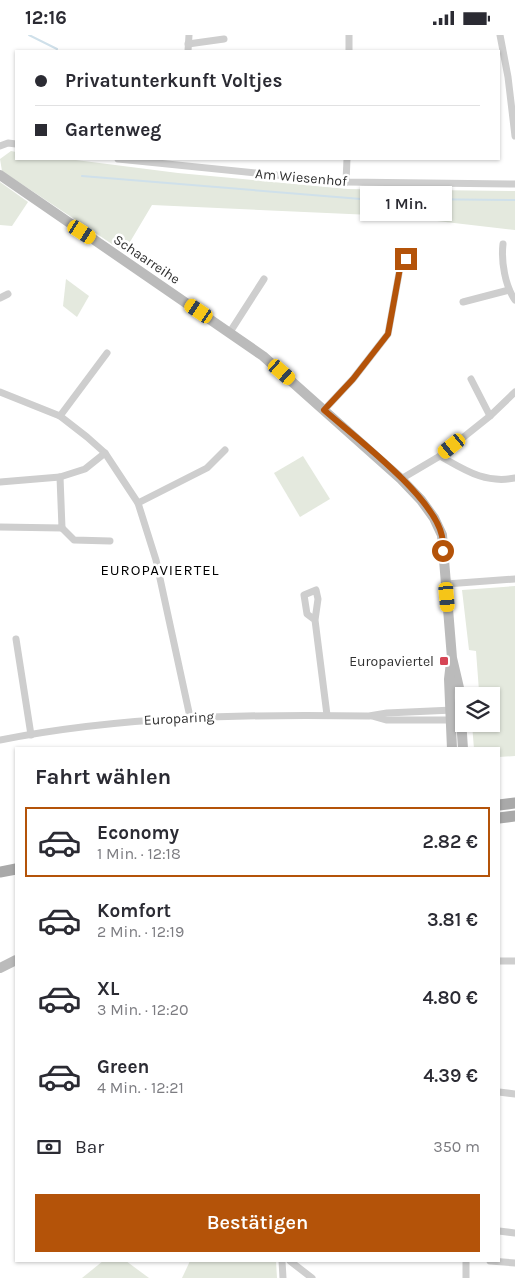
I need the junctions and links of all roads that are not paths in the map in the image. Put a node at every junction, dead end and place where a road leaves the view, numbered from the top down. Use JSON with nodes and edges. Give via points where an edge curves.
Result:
{"nodes":[{"id":1,"x":188,"y":35,"type":"edge"},
{"id":2,"x":349,"y":35,"type":"edge"},
{"id":3,"x":500,"y":35,"type":"edge"},
{"id":4,"x":224,"y":39,"type":"dead end"},
{"id":5,"x":188,"y":47,"type":"edge"},
{"id":6,"x":349,"y":50,"type":"edge"},
{"id":7,"x":515,"y":136,"type":"edge"},
{"id":8,"x":15,"y":144,"type":"edge"},
{"id":9,"x":0,"y":146,"type":"edge"},
{"id":10,"x":141,"y":160,"type":"edge"},
{"id":11,"x":347,"y":160,"type":"edge"},
{"id":12,"x":187,"y":162,"type":"edge"},
{"id":13,"x":0,"y":175,"type":"edge"},
{"id":14,"x":346,"y":182,"type":"junction"},
{"id":15,"x":515,"y":184,"type":"edge"},
{"id":16,"x":503,"y":244,"type":"dead end"},
{"id":17,"x":406,"y":259,"type":"dead end"},
{"id":18,"x":264,"y":279,"type":"dead end"},
{"id":19,"x":509,"y":290,"type":"junction"},
{"id":20,"x":8,"y":294,"type":"dead end"},
{"id":21,"x":0,"y":298,"type":"edge"},
{"id":22,"x":515,"y":300,"type":"edge"},
{"id":23,"x":463,"y":302,"type":"dead end"},
{"id":24,"x":230,"y":332,"type":"junction"},
{"id":25,"x":107,"y":353,"type":"dead end"},
{"id":26,"x":471,"y":379,"type":"dead end"},
{"id":27,"x":0,"y":392,"type":"edge"},
{"id":28,"x":515,"y":392,"type":"edge"},
{"id":29,"x":324,"y":410,"type":"junction"},
{"id":30,"x":60,"y":416,"type":"junction"},
{"id":31,"x":490,"y":416,"type":"junction"},
{"id":32,"x":225,"y":450,"type":"dead end"},
{"id":33,"x":105,"y":453,"type":"junction"},
{"id":34,"x":440,"y":456,"type":"junction"},
{"id":35,"x":60,"y":477,"type":"junction"},
{"id":36,"x":515,"y":478,"type":"edge"},
{"id":37,"x":401,"y":479,"type":"junction"},
{"id":38,"x":0,"y":482,"type":"edge"},
{"id":39,"x":138,"y":503,"type":"junction"},
{"id":40,"x":0,"y":527,"type":"edge"},
{"id":41,"x":62,"y":528,"type":"junction"},
{"id":42,"x":110,"y":541,"type":"dead end"},
{"id":43,"x":515,"y":579,"type":"edge"},
{"id":44,"x":446,"y":584,"type":"junction"},
{"id":45,"x":315,"y":620,"type":"dead end"},
{"id":46,"x":16,"y":639,"type":"dead end"},
{"id":47,"x":328,"y":715,"type":"junction"},
{"id":48,"x":455,"y":715,"type":"junction"},
{"id":49,"x":190,"y":717,"type":"junction"},
{"id":50,"x":460,"y":732,"type":"edge"},
{"id":51,"x":31,"y":735,"type":"junction"},
{"id":52,"x":0,"y":740,"type":"edge"},
{"id":53,"x":452,"y":747,"type":"edge"},
{"id":54,"x":463,"y":747,"type":"edge"},
{"id":55,"x":515,"y":803,"type":"edge"},
{"id":56,"x":500,"y":805,"type":"edge"},
{"id":57,"x":515,"y":816,"type":"edge"},
{"id":58,"x":500,"y":818,"type":"edge"},
{"id":59,"x":15,"y":869,"type":"edge"},
{"id":60,"x":0,"y":871,"type":"edge"},
{"id":61,"x":15,"y":961,"type":"edge"},
{"id":62,"x":500,"y":961,"type":"edge"},
{"id":63,"x":515,"y":961,"type":"edge"},
{"id":64,"x":0,"y":968,"type":"edge"},
{"id":65,"x":500,"y":1092,"type":"edge"},
{"id":66,"x":515,"y":1093,"type":"edge"},
{"id":67,"x":500,"y":1231,"type":"edge"},
{"id":68,"x":515,"y":1233,"type":"edge"},
{"id":69,"x":282,"y":1262,"type":"edge"},
{"id":70,"x":291,"y":1262,"type":"edge"},
{"id":71,"x":466,"y":1262,"type":"edge"},
{"id":72,"x":500,"y":1262,"type":"edge"},
{"id":73,"x":515,"y":1263,"type":"edge"},
{"id":74,"x":308,"y":1277,"type":"edge"},
{"id":75,"x":282,"y":1278,"type":"edge"},
{"id":76,"x":466,"y":1278,"type":"edge"}],
"edges":[{"from":1,"to":5,"type":"street"},
{"from":2,"to":6,"type":"street"},
{"from":3,"to":7,"type":"street","via":[[510,85]]},
{"from":4,"to":5,"type":"street"},
{"from":8,"to":9,"type":"street"},
{"from":10,"to":12,"type":"street","name":"Am Wiesenhof"},
{"from":11,"to":14,"type":"street"},
{"from":12,"to":14,"type":"street","name":"Am Wiesenhof"},
{"from":13,"to":24,"type":"main road","name":"Schaarreihe"},
{"from":14,"to":15,"type":"street","name":"Am Wiesenhof"},
{"from":16,"to":19,"type":"street"},
{"from":17,"to":29,"type":"street","via":[[400,268],[388,334]]},
{"from":18,"to":24,"type":"street"},
{"from":19,"to":22,"type":"street"},
{"from":19,"to":23,"type":"street"},
{"from":20,"to":21,"type":"street"},
{"from":24,"to":29,"type":"main road","name":"Schaarreihe","via":[[263,356]]},
{"from":25,"to":30,"type":"street"},
{"from":26,"to":31,"type":"street"},
{"from":27,"to":30,"type":"street"},
{"from":28,"to":31,"type":"street"},
{"from":29,"to":37,"type":"main road","name":"Schaarreihe"},
{"from":30,"to":33,"type":"street"},
{"from":31,"to":34,"type":"street"},
{"from":32,"to":39,"type":"street","via":[[206,468]]},
{"from":33,"to":35,"type":"street","via":[[85,469]]},
{"from":33,"to":39,"type":"street"},
{"from":34,"to":36,"type":"street","via":[[475,476]]},
{"from":34,"to":37,"type":"street"},
{"from":35,"to":38,"type":"street"},
{"from":35,"to":41,"type":"street"},
{"from":37,"to":44,"type":"main road","name":"Schaarreihe","via":[[421,500],[442,535]]},
{"from":39,"to":49,"type":"street","via":[[156,560]]},
{"from":40,"to":41,"type":"street"},
{"from":41,"to":42,"type":"street","via":[[74,540]]},
{"from":43,"to":44,"type":"street"},
{"from":44,"to":48,"type":"main road","name":"Schaarreihe","via":[[452,658],[449,679]]},
{"from":45,"to":47,"type":"street"},
{"from":46,"to":51,"type":"street"},
{"from":47,"to":48,"type":"street","name":"Europaring"},
{"from":47,"to":49,"type":"street","name":"Europaring"},
{"from":48,"to":53,"type":"main road","name":"Schaarreihe"},
{"from":49,"to":51,"type":"street","name":"Europaring","via":[[118,722]]},
{"from":50,"to":54,"type":"main road","name":"Schaarreihe"},
{"from":51,"to":52,"type":"street","name":"Europaring"},
{"from":55,"to":56,"type":"main road"},
{"from":57,"to":58,"type":"main road"},
{"from":59,"to":60,"type":"main road"},
{"from":61,"to":64,"type":"main road"},
{"from":62,"to":63,"type":"street"},
{"from":65,"to":66,"type":"street"},
{"from":67,"to":68,"type":"street"},
{"from":69,"to":75,"type":"street"},
{"from":70,"to":74,"type":"street"},
{"from":71,"to":76,"type":"street"},
{"from":72,"to":73,"type":"street"}]}
